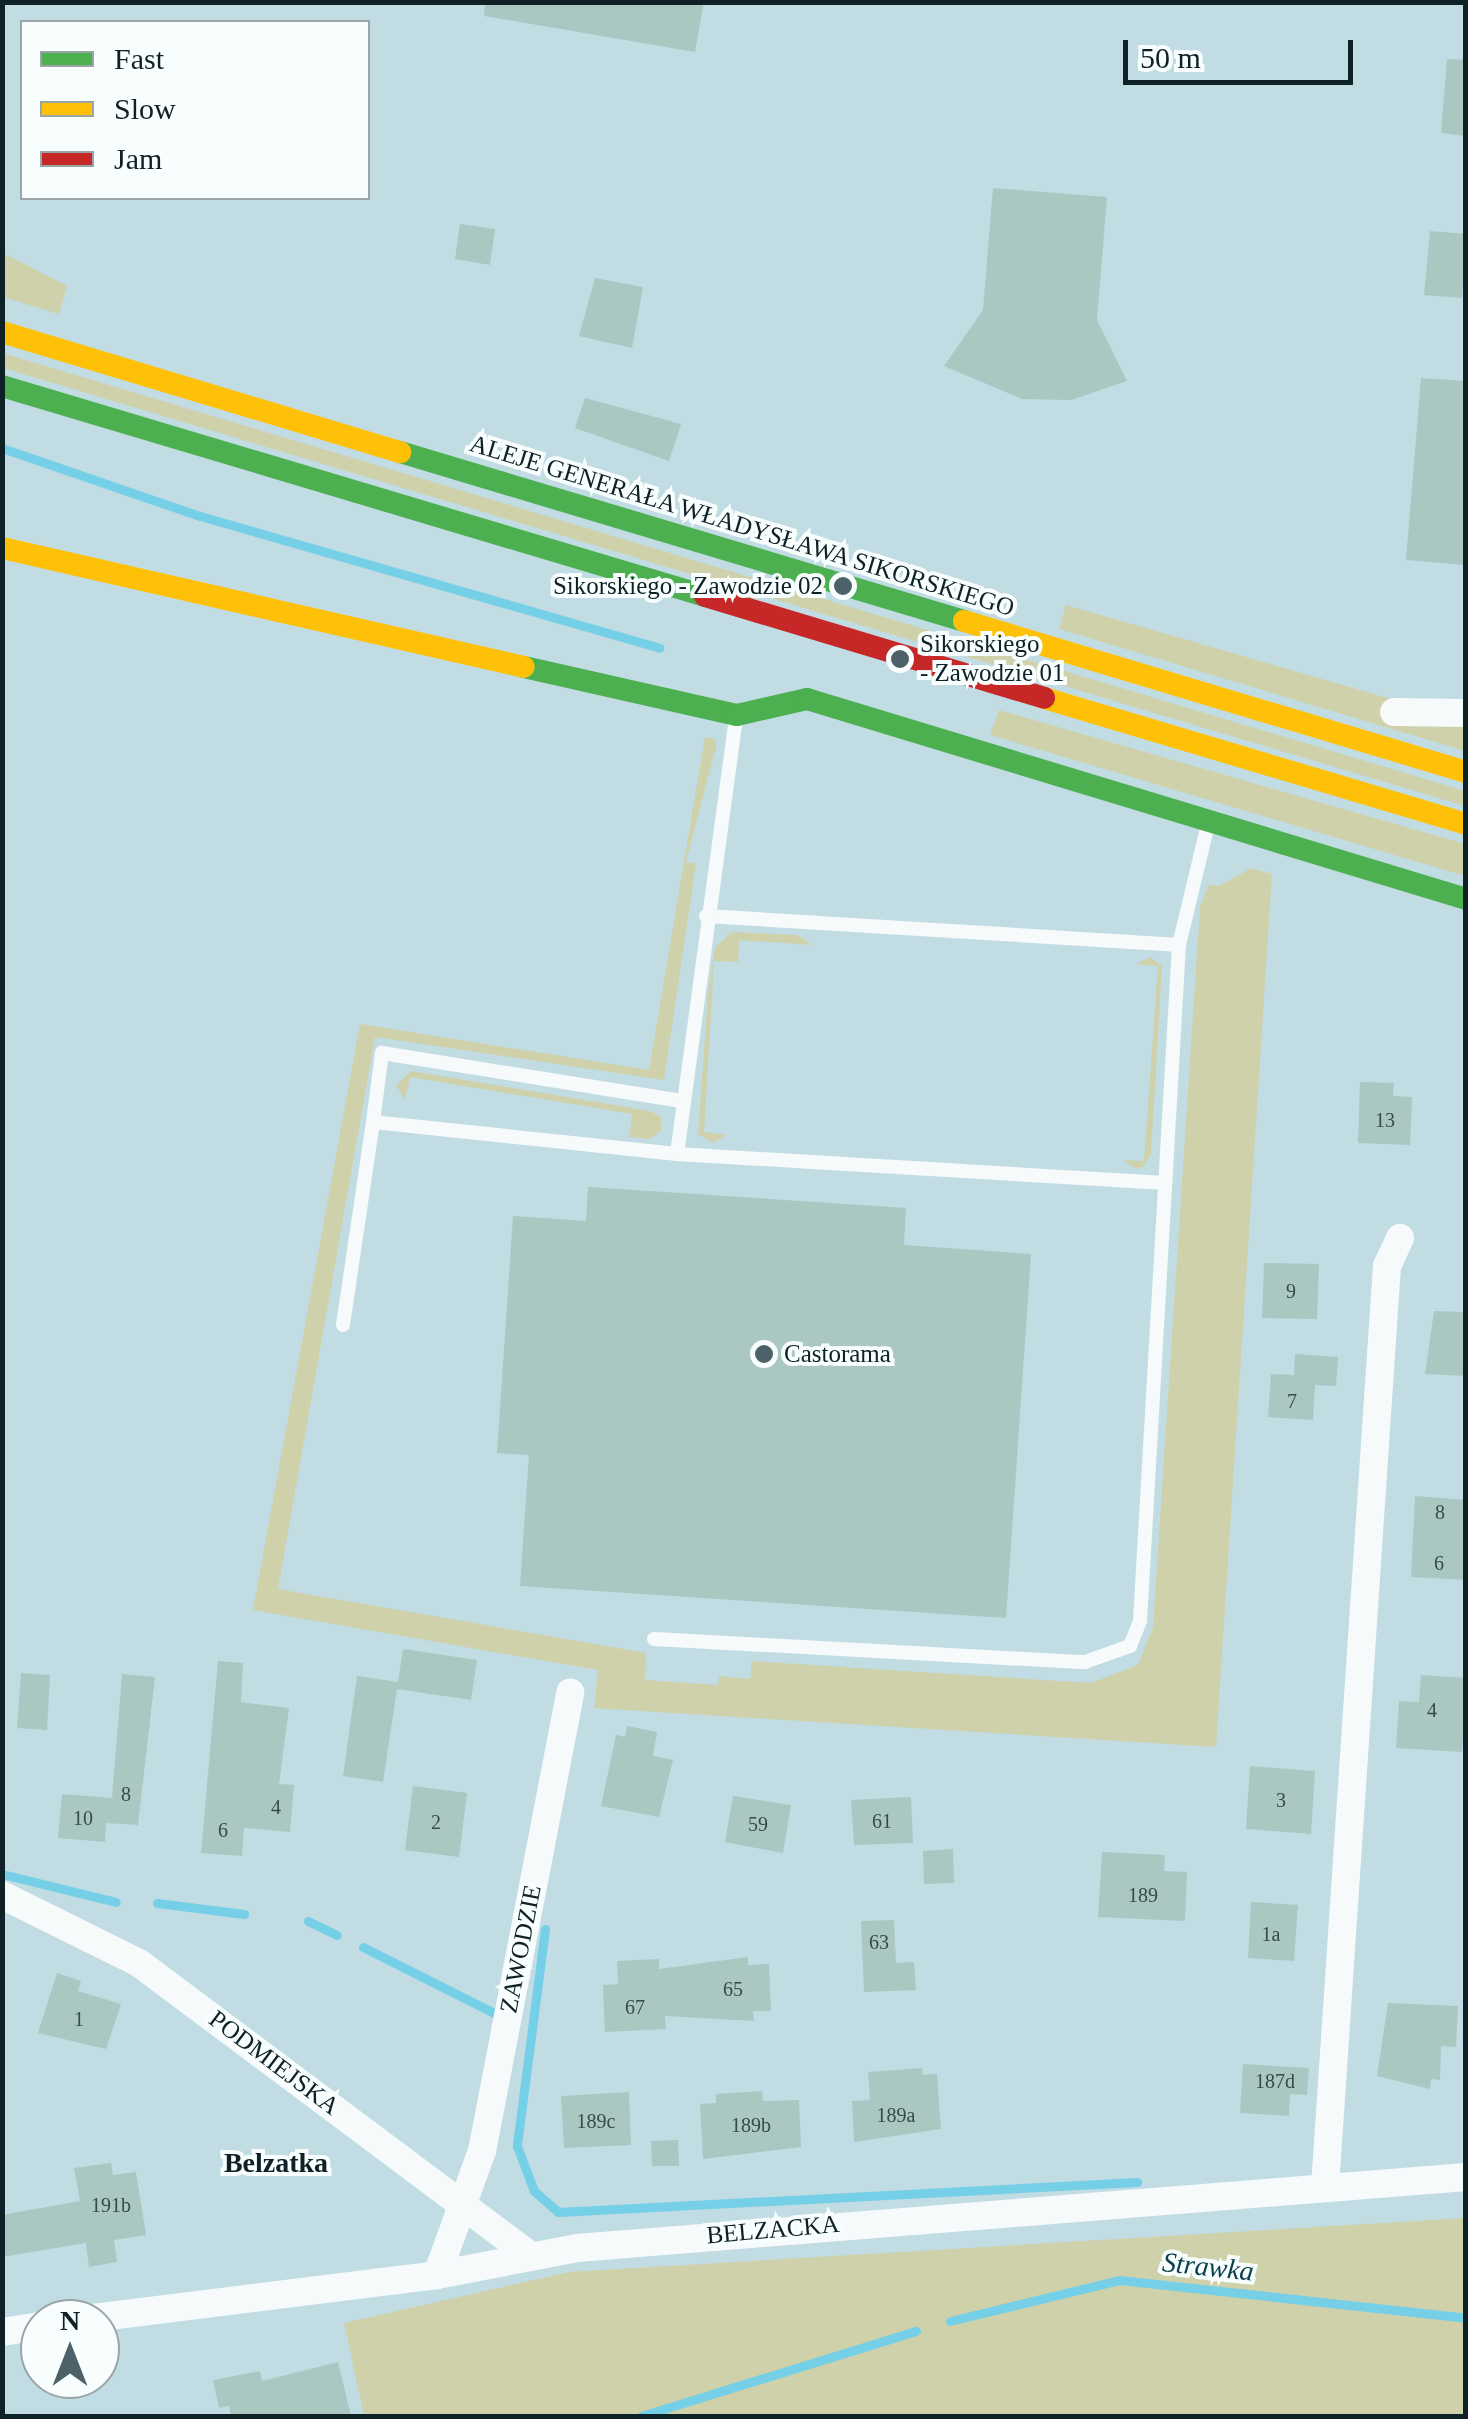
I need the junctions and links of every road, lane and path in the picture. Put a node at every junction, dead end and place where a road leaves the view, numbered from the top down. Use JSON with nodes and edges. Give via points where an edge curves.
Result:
{"nodes":[{"id":1,"x":2,"y":332,"type":"edge"},
{"id":2,"x":2,"y":386,"type":"edge"},
{"id":3,"x":2,"y":548,"type":"edge"},
{"id":4,"x":1394,"y":712,"type":"dead end"},
{"id":5,"x":1466,"y":714,"type":"edge"},
{"id":6,"x":736,"y":715,"type":"junction"},
{"id":7,"x":1466,"y":772,"type":"edge"},
{"id":8,"x":1208,"y":824,"type":"junction"},
{"id":9,"x":1466,"y":824,"type":"edge"},
{"id":10,"x":1466,"y":899,"type":"edge"},
{"id":11,"x":706,"y":916,"type":"junction"},
{"id":12,"x":1179,"y":944,"type":"junction"},
{"id":13,"x":683,"y":1101,"type":"junction"},
{"id":14,"x":374,"y":1122,"type":"junction"},
{"id":15,"x":677,"y":1154,"type":"junction"},
{"id":16,"x":1165,"y":1183,"type":"junction"},
{"id":17,"x":1400,"y":1238,"type":"dead end"},
{"id":18,"x":343,"y":1325,"type":"dead end"},
{"id":19,"x":654,"y":1639,"type":"dead end"},
{"id":20,"x":570,"y":1692,"type":"dead end"},
{"id":21,"x":2,"y":1895,"type":"edge"},
{"id":22,"x":1466,"y":2177,"type":"edge"},
{"id":23,"x":1325,"y":2187,"type":"junction"},
{"id":24,"x":463,"y":2204,"type":"junction"},
{"id":25,"x":530,"y":2255,"type":"junction"},
{"id":26,"x":437,"y":2275,"type":"junction"},
{"id":27,"x":120,"y":2315,"type":"edge"}],
"edges":[{"from":1,"to":7,"type":"main road","name":"ALEJE GENERAŁA WŁADYSŁAWA SIKORSKIEGO"},
{"from":2,"to":9,"type":"main road"},
{"from":3,"to":6,"type":"main road"},
{"from":4,"to":5,"type":"street"},
{"from":6,"to":8,"type":"main road","via":[[807,698]]},
{"from":6,"to":11,"type":"lane"},
{"from":8,"to":10,"type":"main road"},
{"from":8,"to":12,"type":"lane"},
{"from":11,"to":12,"type":"lane"},
{"from":11,"to":13,"type":"lane"},
{"from":12,"to":16,"type":"lane"},
{"from":13,"to":14,"type":"lane","via":[[382,1053]]},
{"from":13,"to":15,"type":"lane"},
{"from":14,"to":15,"type":"lane"},
{"from":14,"to":18,"type":"lane"},
{"from":15,"to":16,"type":"lane"},
{"from":16,"to":19,"type":"lane","via":[[1140,1621],[1130,1646],[1085,1662]]},
{"from":17,"to":23,"type":"street","via":[[1387,1266]]},
{"from":20,"to":24,"type":"street","name":"ZAWODZIE","via":[[482,2151]]},
{"from":21,"to":24,"type":"street","name":"PODMIEJSKA","via":[[139,1963]]},
{"from":22,"to":23,"type":"street","name":"BELZACKA"},
{"from":23,"to":25,"type":"street","name":"BELZACKA"},
{"from":24,"to":25,"type":"street","name":"PODMIEJSKA"},
{"from":24,"to":26,"type":"street","name":"ZAWODZIE"},
{"from":25,"to":26,"type":"street","name":"BELZACKA"},
{"from":26,"to":27,"type":"street","name":"BELZACKA"}]}
